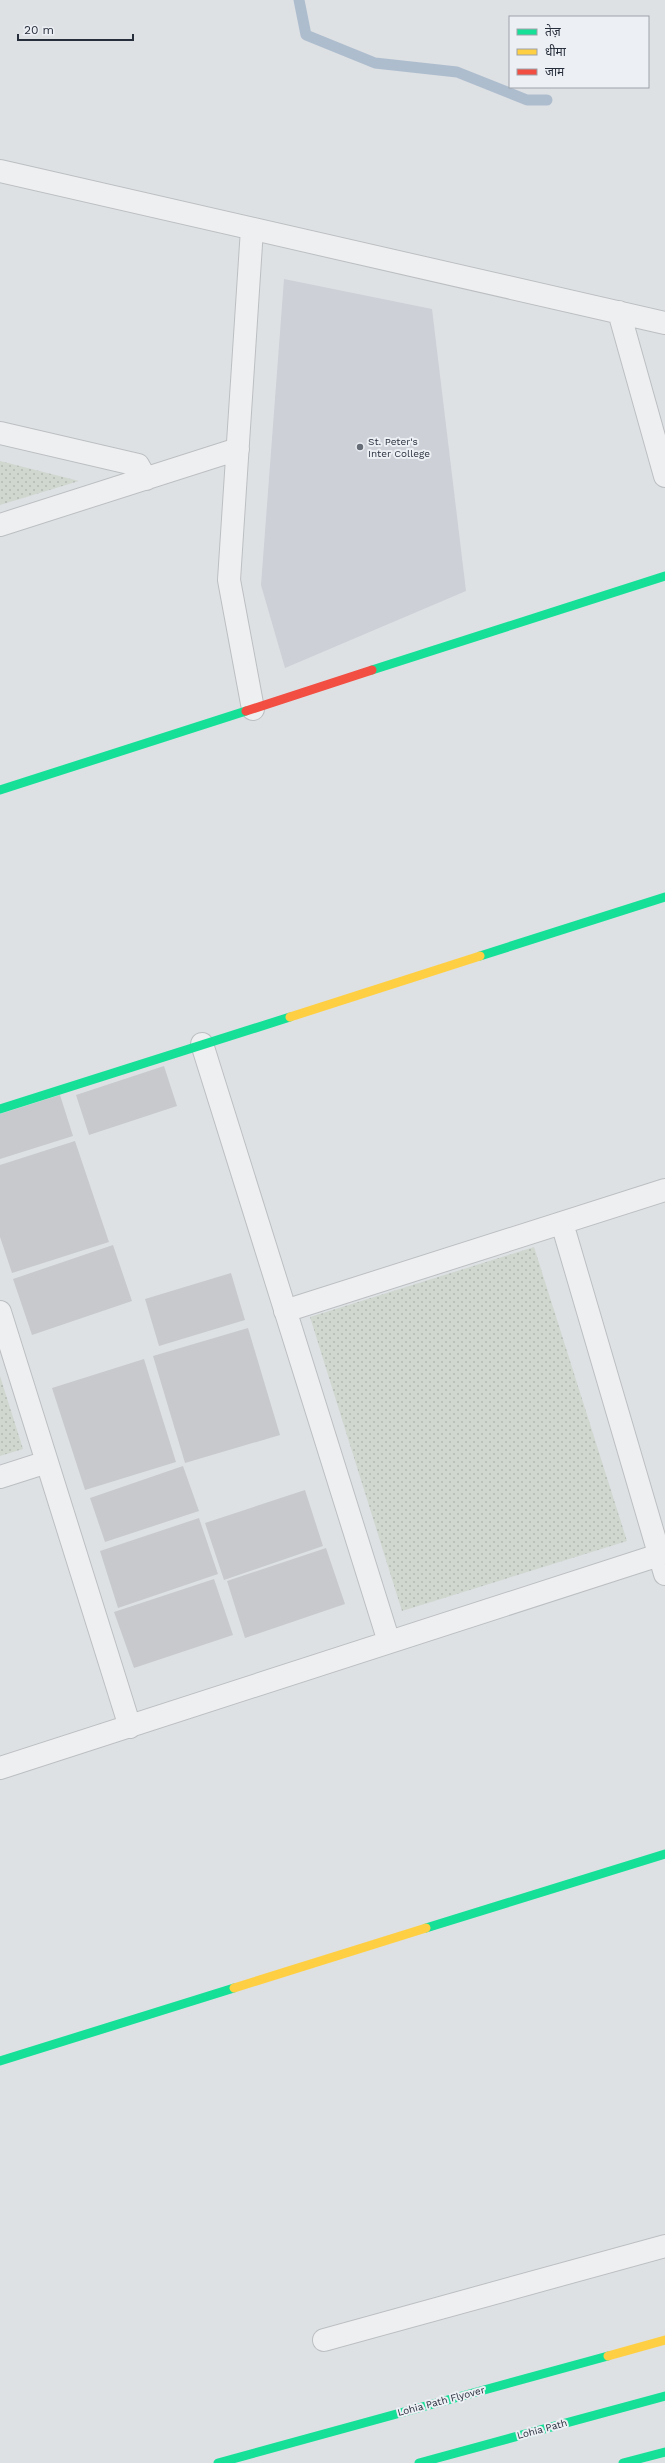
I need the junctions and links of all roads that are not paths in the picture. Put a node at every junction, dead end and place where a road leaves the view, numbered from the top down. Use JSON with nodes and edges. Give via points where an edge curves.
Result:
{"nodes":[{"id":1,"x":0,"y":171,"type":"edge"},
{"id":2,"x":252,"y":229,"type":"junction"},
{"id":3,"x":619,"y":312,"type":"junction"},
{"id":4,"x":665,"y":323,"type":"edge"},
{"id":5,"x":0,"y":433,"type":"edge"},
{"id":6,"x":238,"y":450,"type":"junction"},
{"id":7,"x":665,"y":476,"type":"edge"},
{"id":8,"x":146,"y":479,"type":"junction"},
{"id":9,"x":0,"y":525,"type":"edge"},
{"id":10,"x":665,"y":576,"type":"edge"},
{"id":11,"x":253,"y":709,"type":"junction"},
{"id":12,"x":0,"y":790,"type":"edge"},
{"id":13,"x":665,"y":897,"type":"edge"},
{"id":14,"x":202,"y":1044,"type":"junction"},
{"id":15,"x":0,"y":1109,"type":"edge"},
{"id":16,"x":665,"y":1190,"type":"edge"},
{"id":17,"x":562,"y":1223,"type":"junction"},
{"id":18,"x":285,"y":1311,"type":"junction"},
{"id":19,"x":0,"y":1312,"type":"edge"},
{"id":20,"x":47,"y":1462,"type":"junction"},
{"id":21,"x":0,"y":1477,"type":"edge"},
{"id":22,"x":662,"y":1564,"type":"edge"},
{"id":23,"x":389,"y":1642,"type":"junction"},
{"id":24,"x":130,"y":1726,"type":"junction"},
{"id":25,"x":0,"y":1768,"type":"edge"},
{"id":26,"x":665,"y":1854,"type":"edge"},
{"id":27,"x":0,"y":2061,"type":"edge"},
{"id":28,"x":665,"y":2246,"type":"edge"},
{"id":29,"x":324,"y":2340,"type":"dead end"},
{"id":30,"x":665,"y":2340,"type":"edge"},
{"id":31,"x":665,"y":2396,"type":"edge"},
{"id":32,"x":665,"y":2452,"type":"edge"},
{"id":33,"x":218,"y":2463,"type":"edge"},
{"id":34,"x":419,"y":2463,"type":"edge"},
{"id":35,"x":623,"y":2463,"type":"edge"}],
"edges":[{"from":1,"to":2,"type":"street"},
{"from":2,"to":3,"type":"street"},
{"from":2,"to":6,"type":"street"},
{"from":3,"to":4,"type":"street"},
{"from":3,"to":7,"type":"street"},
{"from":5,"to":8,"type":"street","via":[[138,465]]},
{"from":6,"to":8,"type":"street"},
{"from":6,"to":11,"type":"street","via":[[229,580]]},
{"from":8,"to":9,"type":"street"},
{"from":10,"to":11,"type":"street"},
{"from":11,"to":12,"type":"street"},
{"from":13,"to":14,"type":"street"},
{"from":14,"to":15,"type":"street"},
{"from":14,"to":18,"type":"street"},
{"from":16,"to":17,"type":"street"},
{"from":17,"to":18,"type":"street"},
{"from":17,"to":22,"type":"street"},
{"from":18,"to":23,"type":"street"},
{"from":19,"to":20,"type":"street"},
{"from":20,"to":21,"type":"street"},
{"from":20,"to":24,"type":"street"},
{"from":22,"to":23,"type":"street"},
{"from":23,"to":24,"type":"street"},
{"from":24,"to":25,"type":"street"},
{"from":26,"to":27,"type":"street"},
{"from":28,"to":29,"type":"street"},
{"from":30,"to":33,"type":"street","name":"Lohia Path Flyover"},
{"from":31,"to":34,"type":"street","name":"Lohia Path"},
{"from":32,"to":35,"type":"street"}]}
